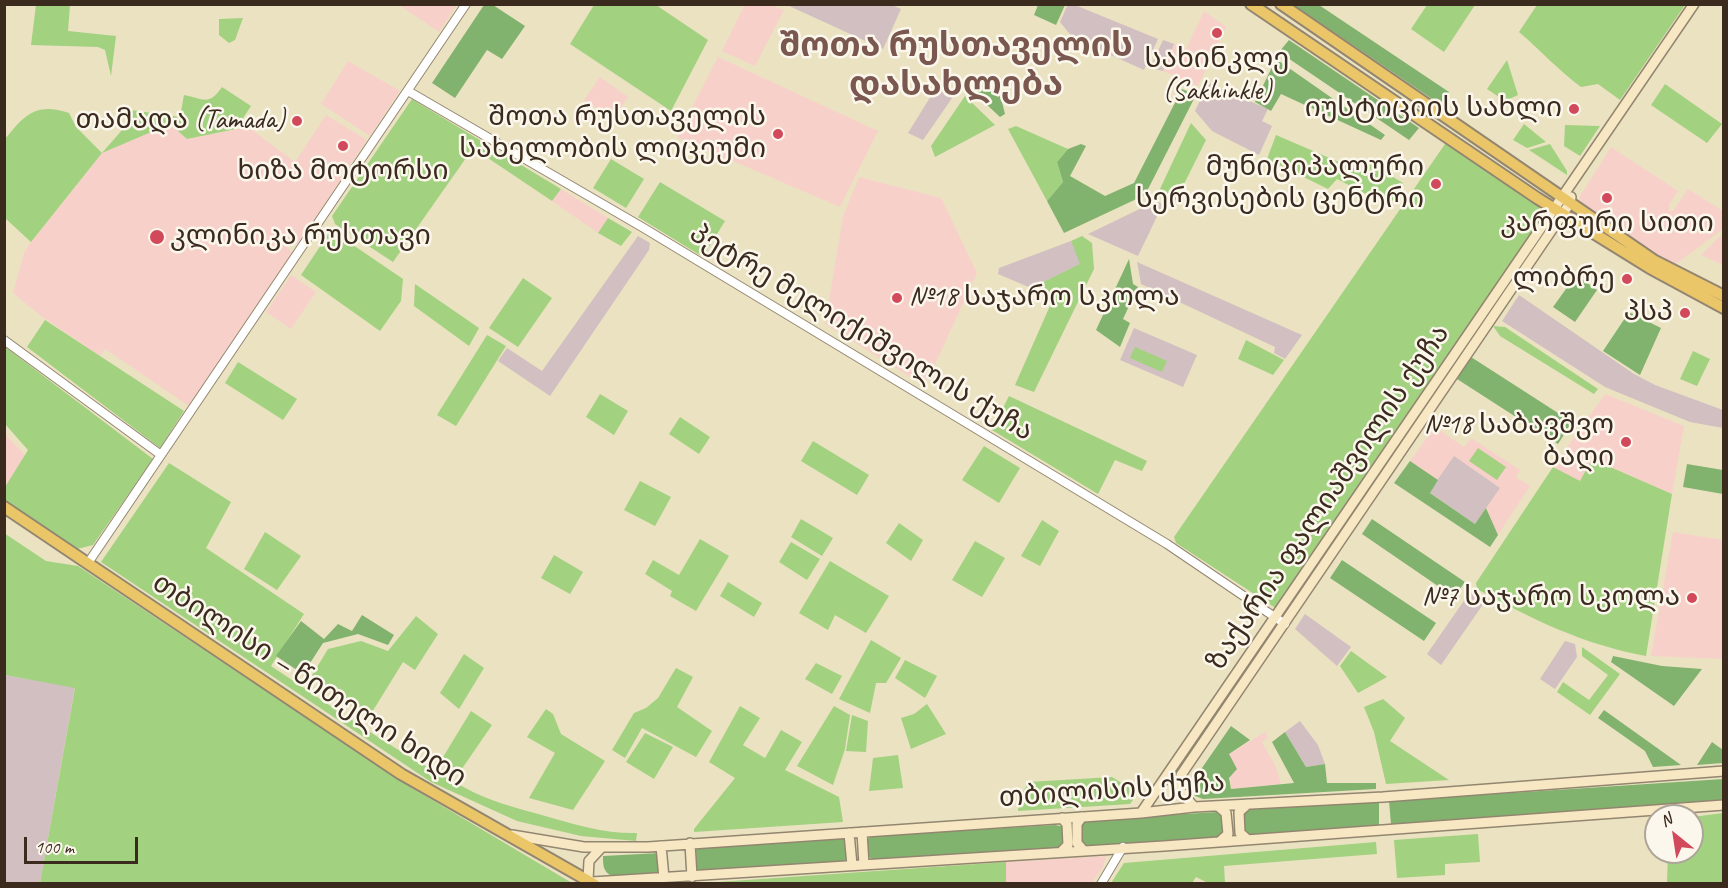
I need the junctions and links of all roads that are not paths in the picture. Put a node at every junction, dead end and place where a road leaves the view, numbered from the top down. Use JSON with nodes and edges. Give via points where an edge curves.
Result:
{"nodes":[{"id":1,"x":466,"y":4,"type":"edge"},
{"id":2,"x":1251,"y":4,"type":"edge"},
{"id":3,"x":1281,"y":4,"type":"edge"},
{"id":4,"x":1694,"y":4,"type":"edge"},
{"id":5,"x":408,"y":91,"type":"junction"},
{"id":6,"x":1565,"y":200,"type":"junction"},
{"id":7,"x":1558,"y":210,"type":"junction"},
{"id":8,"x":1724,"y":296,"type":"edge"},
{"id":9,"x":1724,"y":308,"type":"edge"},
{"id":10,"x":4,"y":340,"type":"edge"},
{"id":11,"x":1415,"y":410,"type":"junction"},
{"id":12,"x":1425,"y":417,"type":"junction"},
{"id":13,"x":161,"y":455,"type":"junction"},
{"id":14,"x":4,"y":507,"type":"edge"},
{"id":15,"x":88,"y":563,"type":"junction"},
{"id":16,"x":1274,"y":617,"type":"junction"},
{"id":17,"x":1284,"y":624,"type":"junction"},
{"id":18,"x":1724,"y":771,"type":"edge"},
{"id":19,"x":1248,"y":804,"type":"junction"},
{"id":20,"x":1724,"y":805,"type":"edge"},
{"id":21,"x":1218,"y":806,"type":"junction"},
{"id":22,"x":1194,"y":807,"type":"junction"},
{"id":23,"x":1141,"y":813,"type":"junction"},
{"id":24,"x":1082,"y":817,"type":"junction"},
{"id":25,"x":1062,"y":818,"type":"junction"},
{"id":26,"x":862,"y":832,"type":"junction"},
{"id":27,"x":849,"y":833,"type":"junction"},
{"id":28,"x":504,"y":834,"type":"junction"},
{"id":29,"x":1248,"y":840,"type":"junction"},
{"id":30,"x":1219,"y":842,"type":"junction"},
{"id":31,"x":690,"y":843,"type":"junction"},
{"id":32,"x":661,"y":846,"type":"junction"},
{"id":33,"x":1123,"y":847,"type":"junction"},
{"id":34,"x":601,"y":848,"type":"junction"},
{"id":35,"x":1083,"y":850,"type":"junction"},
{"id":36,"x":1062,"y":851,"type":"junction"},
{"id":37,"x":852,"y":865,"type":"junction"},
{"id":38,"x":864,"y":865,"type":"junction"},
{"id":39,"x":692,"y":877,"type":"junction"},
{"id":40,"x":664,"y":878,"type":"junction"},
{"id":41,"x":640,"y":881,"type":"edge"},
{"id":42,"x":591,"y":882,"type":"edge"},
{"id":43,"x":1101,"y":884,"type":"edge"}],
"edges":[{"from":1,"to":5,"type":"street"},
{"from":2,"to":7,"type":"main road"},
{"from":3,"to":6,"type":"main road"},
{"from":4,"to":6,"type":"main road"},
{"from":5,"to":13,"type":"street"},
{"from":5,"to":16,"type":"street","name":"პეტრე მელიქიშვილის ქუჩა","via":[[642,227],[1167,544]]},
{"from":6,"to":7,"type":"main road"},
{"from":6,"to":8,"type":"main road","via":[[1655,261]]},
{"from":7,"to":9,"type":"main road","via":[[1650,268]]},
{"from":7,"to":11,"type":"main road","name":"ზაქარია ფალიაშვილის ქუჩა"},
{"from":7,"to":12,"type":"main road","name":"ზაქარია ფალიაშვილის ქუჩა"},
{"from":10,"to":13,"type":"street"},
{"from":11,"to":12,"type":"main road"},
{"from":11,"to":16,"type":"main road","name":"ზაქარია ფალიაშვილის ქუჩა"},
{"from":12,"to":17,"type":"main road","name":"ზაქარია ფალიაშვილის ქუჩა"},
{"from":13,"to":15,"type":"street"},
{"from":14,"to":15,"type":"main road","name":"თბილისი — წითელი ხიდი"},
{"from":15,"to":28,"type":"main road","name":"თბილისი — წითელი ხიდი","via":[[401,774]]},
{"from":16,"to":17,"type":"street","name":"პეტრე მელიქიშვილის ქუჩა"},
{"from":16,"to":23,"type":"main road","name":"ზაქარია ფალიაშვილის ქუჩა"},
{"from":17,"to":22,"type":"main road","name":"ზაქარია ფალიაშვილის ქუჩა","via":[[1181,775],[1178,788]]},
{"from":18,"to":19,"type":"main road","name":"თბილისის ქუჩა"},
{"from":19,"to":21,"type":"main road","name":"თბილისის ქუჩა"},
{"from":19,"to":29,"type":"main road","via":[[1239,812],[1240,833]]},
{"from":20,"to":29,"type":"main road","name":"თბილისის ქუჩა"},
{"from":21,"to":22,"type":"main road","name":"თბილისის ქუჩა"},
{"from":21,"to":30,"type":"main road","via":[[1226,813],[1228,834]]},
{"from":22,"to":23,"type":"main road","name":"თბილისის ქუჩა"},
{"from":23,"to":24,"type":"main road","name":"თბილისის ქუჩა"},
{"from":24,"to":25,"type":"main road","name":"თბილისის ქუჩა"},
{"from":24,"to":35,"type":"main road","via":[[1077,824],[1077,843]]},
{"from":25,"to":26,"type":"main road","name":"თბილისის ქუჩა"},
{"from":25,"to":36,"type":"main road","via":[[1067,824],[1068,844]]},
{"from":26,"to":27,"type":"main road","name":"თბილისის ქუჩა"},
{"from":26,"to":38,"type":"main road"},
{"from":27,"to":31,"type":"main road","name":"თბილისის ქუჩა"},
{"from":27,"to":37,"type":"main road"},
{"from":28,"to":34,"type":"main road","name":"თბილისის ქუჩა"},
{"from":28,"to":42,"type":"main road","name":"თბილისი — წითელი ხიდი"},
{"from":29,"to":30,"type":"main road","name":"თბილისის ქუჩა"},
{"from":30,"to":33,"type":"main road","name":"თბილისის ქუჩა"},
{"from":31,"to":32,"type":"main road","name":"თბილისის ქუჩა"},
{"from":31,"to":39,"type":"main road"},
{"from":32,"to":34,"type":"main road","name":"თბილისის ქუჩა"},
{"from":32,"to":40,"type":"main road"},
{"from":33,"to":35,"type":"main road","name":"თბილისის ქუჩა"},
{"from":33,"to":43,"type":"street"},
{"from":34,"to":42,"type":"main road","via":[[589,861]]},
{"from":35,"to":36,"type":"main road","name":"თბილისის ქუჩა"},
{"from":36,"to":38,"type":"main road","name":"თბილისის ქუჩა"},
{"from":37,"to":38,"type":"main road","name":"თბილისის ქუჩა"},
{"from":37,"to":39,"type":"main road","name":"თბილისის ქუჩა"},
{"from":39,"to":40,"type":"main road","name":"თბილისის ქუჩა"},
{"from":40,"to":41,"type":"main road","name":"თბილისის ქუჩა"},
{"from":41,"to":42,"type":"main road","name":"თბილისის ქუჩა"}]}
